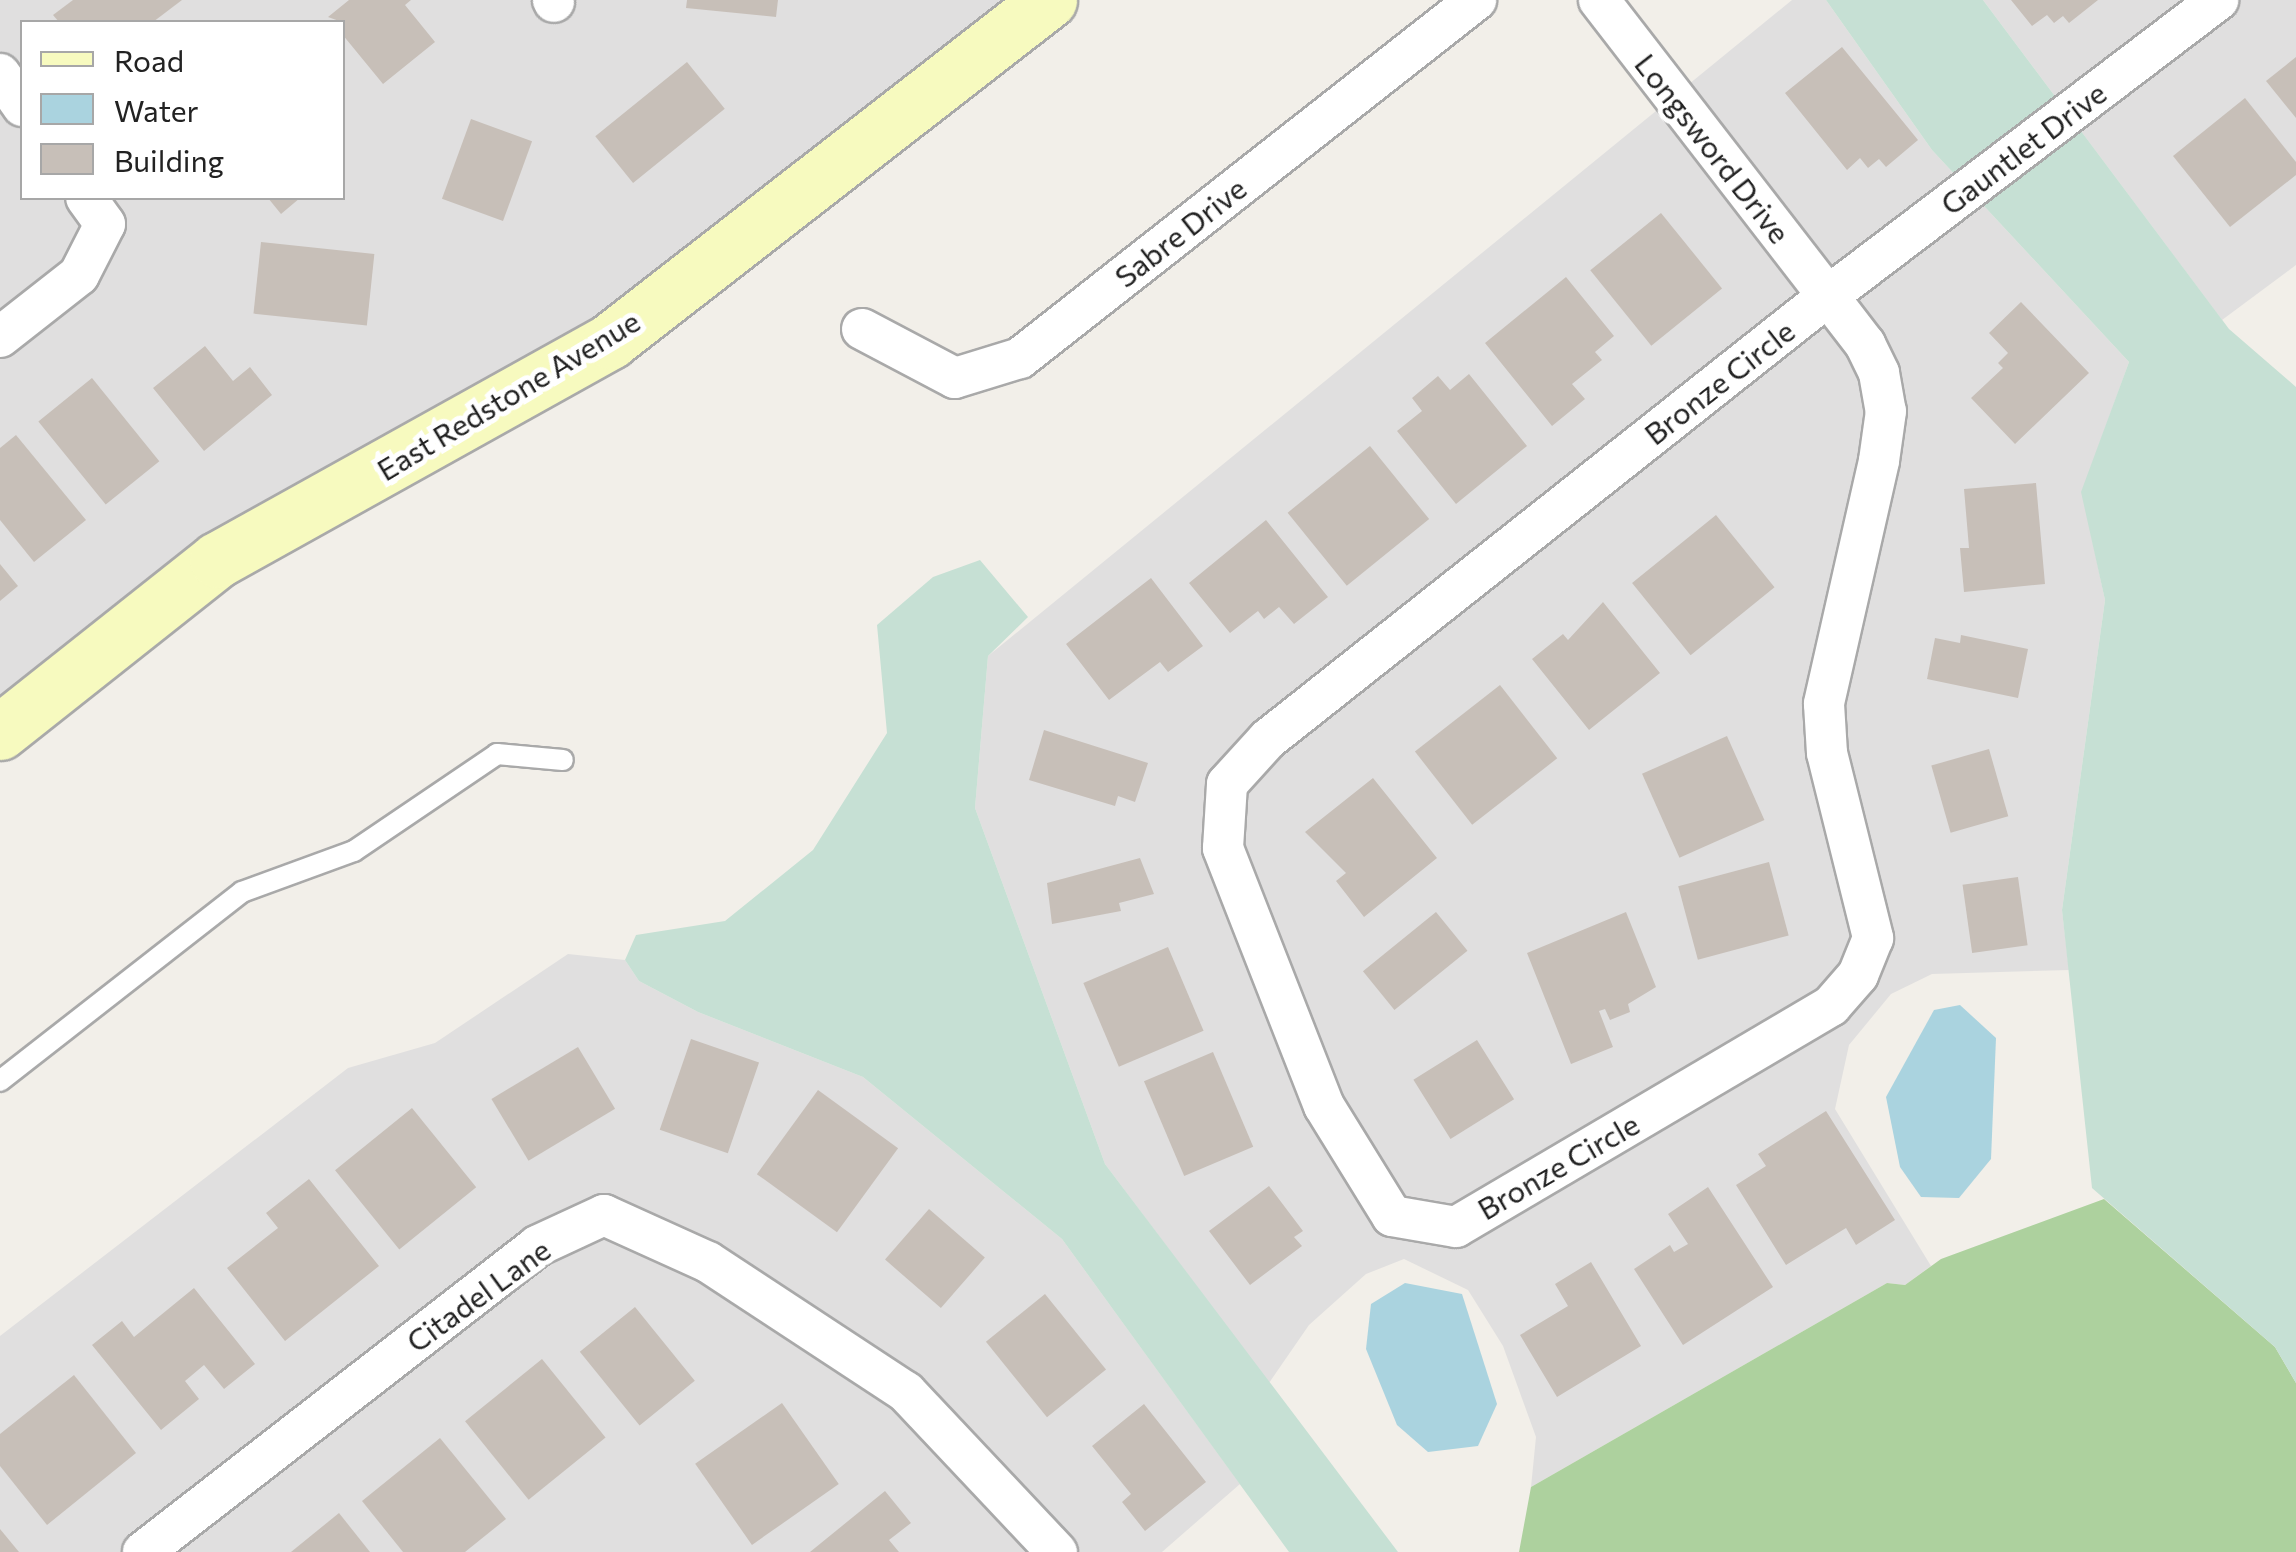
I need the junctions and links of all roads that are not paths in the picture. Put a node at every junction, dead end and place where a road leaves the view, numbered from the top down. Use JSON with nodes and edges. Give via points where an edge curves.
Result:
{"nodes":[{"id":1,"x":1050,"y":0,"type":"edge"},
{"id":2,"x":1476,"y":0,"type":"edge"},
{"id":3,"x":1599,"y":0,"type":"edge"},
{"id":4,"x":2218,"y":0,"type":"edge"},
{"id":5,"x":0,"y":74,"type":"edge"},
{"id":6,"x":20,"y":103,"type":"edge"},
{"id":7,"x":87,"y":200,"type":"edge"},
{"id":8,"x":1828,"y":296,"type":"junction"},
{"id":9,"x":862,"y":329,"type":"dead end"},
{"id":10,"x":0,"y":336,"type":"edge"},
{"id":11,"x":0,"y":732,"type":"edge"},
{"id":12,"x":563,"y":760,"type":"dead end"},
{"id":13,"x":0,"y":1081,"type":"edge"},
{"id":14,"x":142,"y":1552,"type":"edge"},
{"id":15,"x":1058,"y":1552,"type":"edge"}],
"edges":[{"from":1,"to":11,"type":"street","name":"East Redstone Avenue","via":[[610,342],[217,560]]},
{"from":2,"to":9,"type":"street","name":"Sabre Drive","via":[[1020,358],[955,378]]},
{"from":3,"to":8,"type":"street","name":"Longsword Drive"},
{"from":4,"to":8,"type":"street","name":"Gauntlet Drive"},
{"from":5,"to":6,"type":"street"},
{"from":7,"to":10,"type":"street","via":[[105,224],[78,275]]},
{"from":8,"to":8,"type":"street","name":"Bronze Circle","via":[[1865,344],[1886,411],[1824,704],[1827,753],[1872,938],[1858,975],[1830,1006],[1456,1227],[1392,1216],[1324,1106],[1223,848],[1227,784],[1268,739]]},
{"from":12,"to":13,"type":"lane","via":[[497,754],[354,851],[242,892]]},
{"from":14,"to":15,"type":"street","name":"Citadel Lane","via":[[536,1246],[604,1215],[708,1262],[906,1392]]}]}
